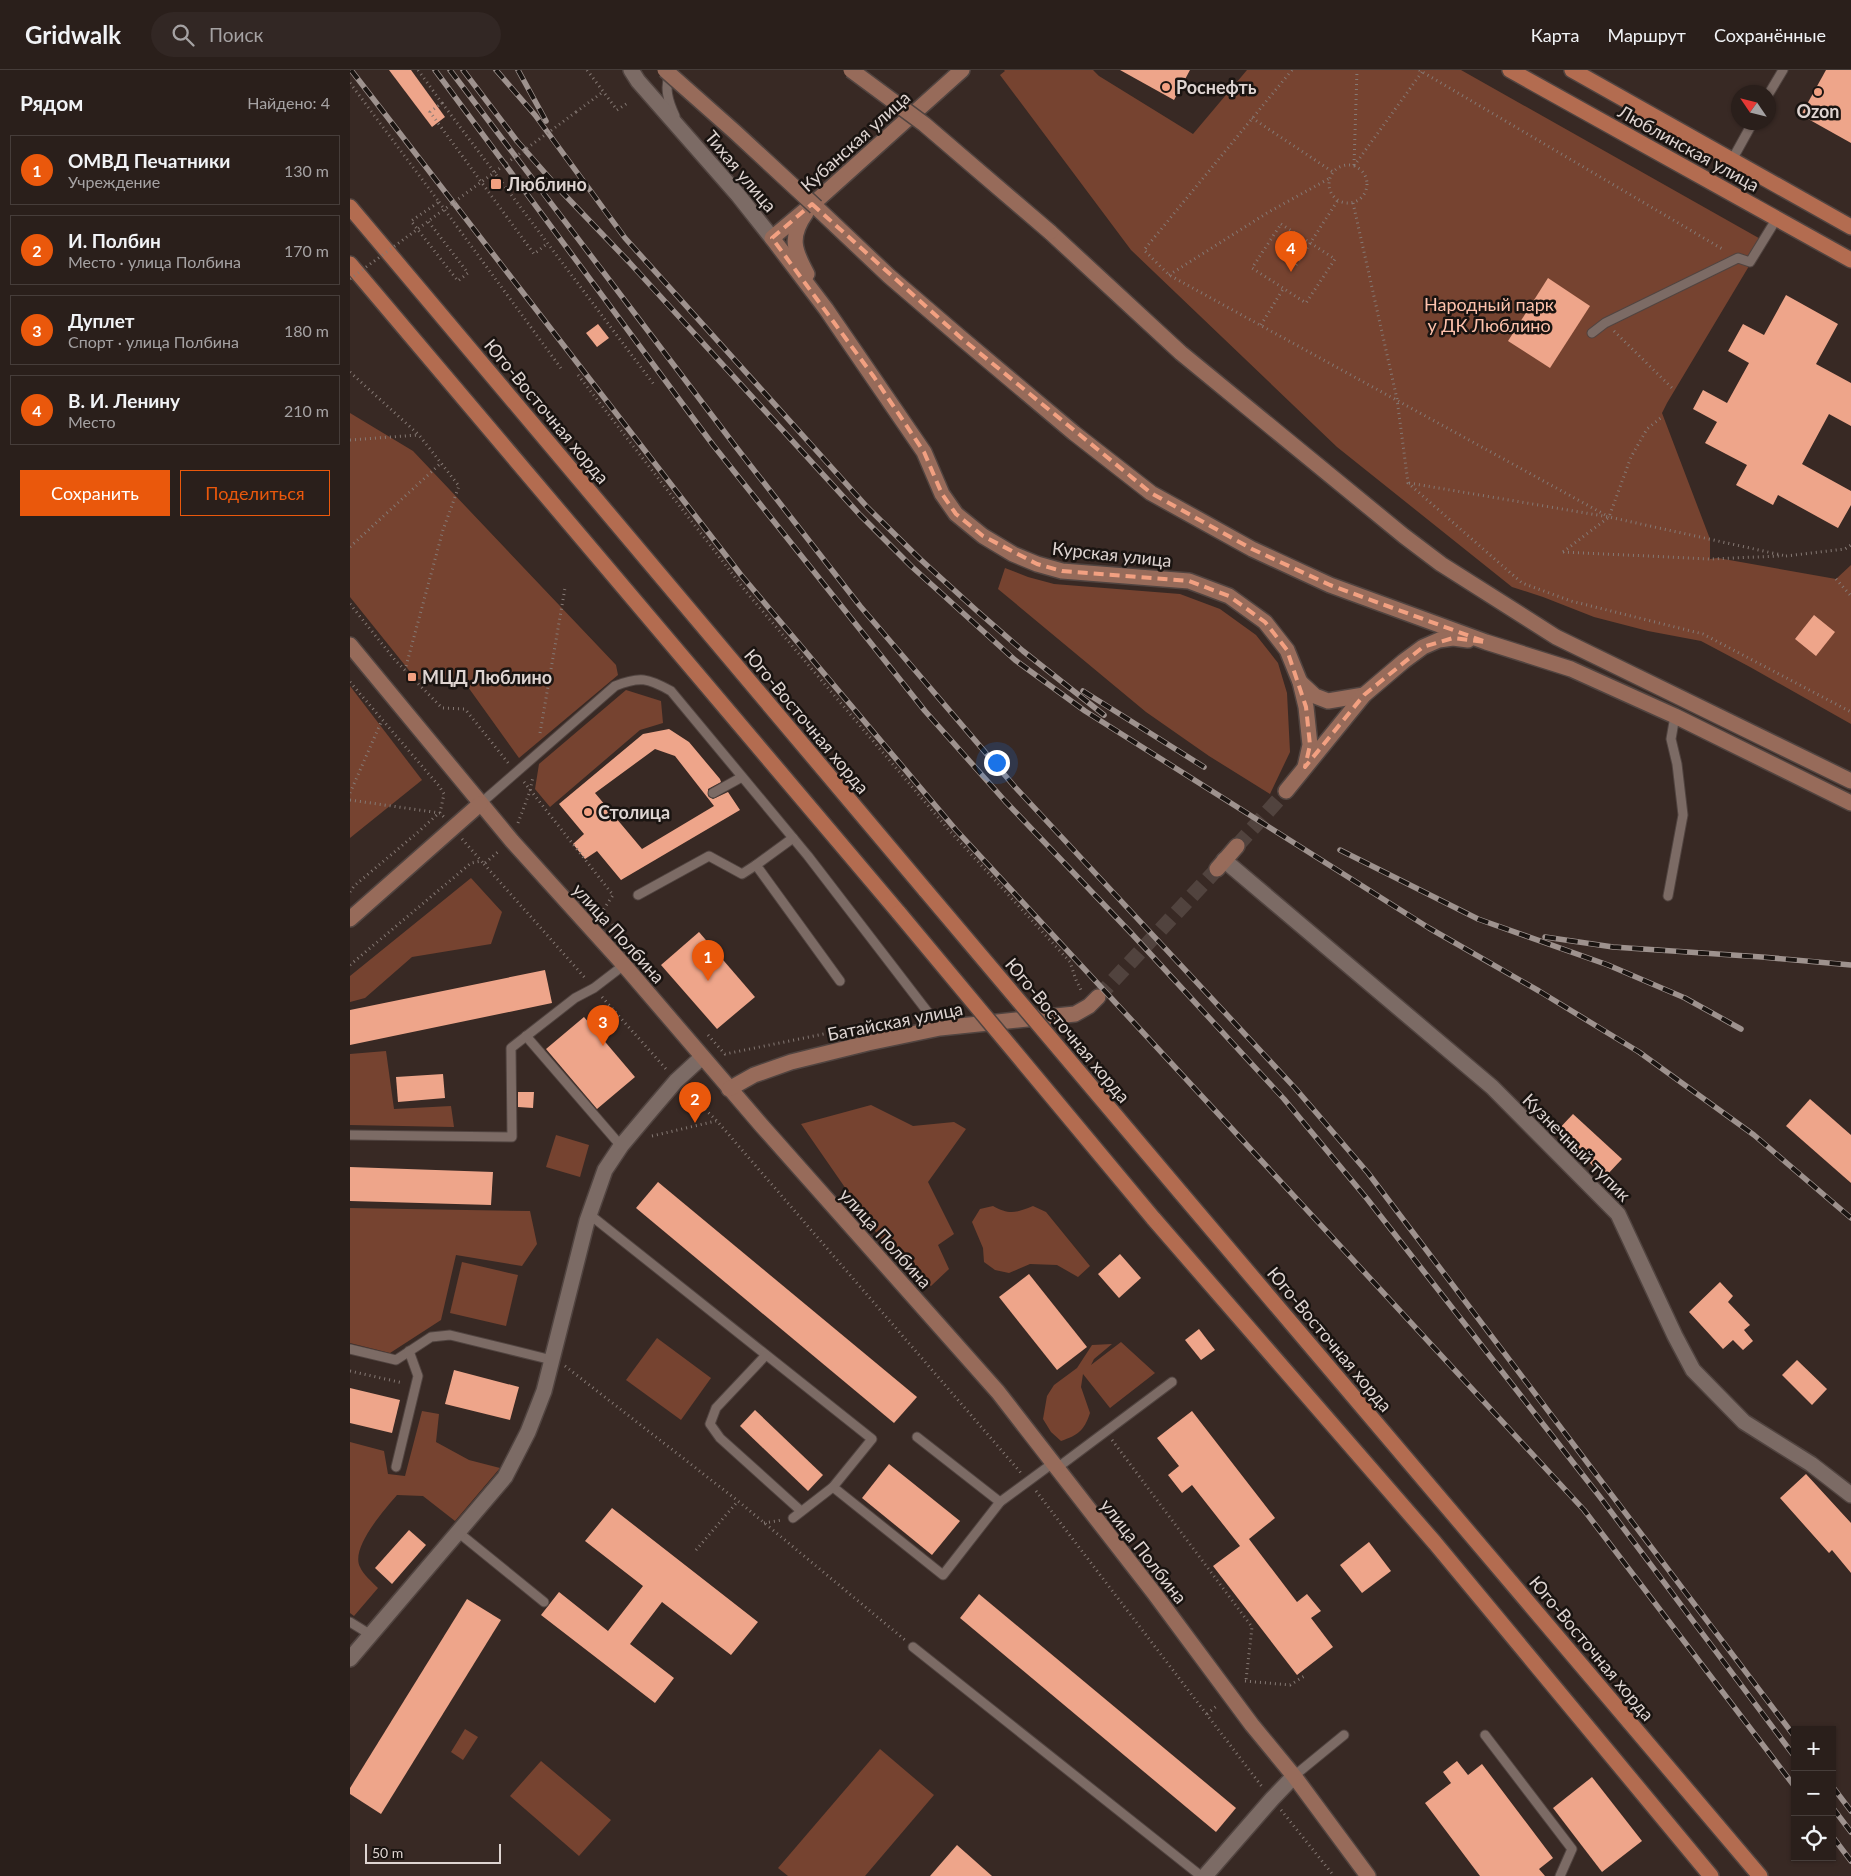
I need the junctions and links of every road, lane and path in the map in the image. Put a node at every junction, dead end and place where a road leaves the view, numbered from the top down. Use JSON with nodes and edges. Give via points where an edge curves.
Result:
{"nodes":[{"id":1,"x":418,"y":70,"type":"edge"},
{"id":2,"x":587,"y":70,"type":"edge"},
{"id":3,"x":631,"y":70,"type":"edge"},
{"id":4,"x":665,"y":70,"type":"edge"},
{"id":5,"x":671,"y":70,"type":"edge"},
{"id":6,"x":850,"y":70,"type":"edge"},
{"id":7,"x":962,"y":70,"type":"edge"},
{"id":8,"x":1292,"y":70,"type":"edge"},
{"id":9,"x":1357,"y":70,"type":"edge"},
{"id":10,"x":1510,"y":70,"type":"edge"},
{"id":11,"x":1572,"y":70,"type":"edge"},
{"id":12,"x":1783,"y":70,"type":"edge"},
{"id":13,"x":1420,"y":71,"type":"edge"},
{"id":14,"x":350,"y":83,"type":"edge"},
{"id":15,"x":1774,"y":85,"type":"edge"},
{"id":16,"x":603,"y":92,"type":"junction"},
{"id":17,"x":629,"y":102,"type":"dead end"},
{"id":18,"x":442,"y":103,"type":"junction"},
{"id":19,"x":1252,"y":118,"type":"junction"},
{"id":20,"x":680,"y":128,"type":"junction"},
{"id":21,"x":1749,"y":130,"type":"edge"},
{"id":22,"x":1732,"y":160,"type":"junction"},
{"id":23,"x":1354,"y":166,"type":"junction"},
{"id":24,"x":1334,"y":172,"type":"junction"},
{"id":25,"x":1330,"y":178,"type":"junction"},
{"id":26,"x":480,"y":182,"type":"junction"},
{"id":27,"x":1338,"y":200,"type":"junction"},
{"id":28,"x":438,"y":202,"type":"junction"},
{"id":29,"x":815,"y":202,"type":"junction"},
{"id":30,"x":1353,"y":203,"type":"junction"},
{"id":31,"x":350,"y":207,"type":"edge"},
{"id":32,"x":1777,"y":218,"type":"junction"},
{"id":33,"x":428,"y":221,"type":"junction"},
{"id":34,"x":1851,"y":227,"type":"edge"},
{"id":35,"x":772,"y":238,"type":"junction"},
{"id":36,"x":548,"y":243,"type":"junction"},
{"id":37,"x":1310,"y":243,"type":"junction"},
{"id":38,"x":1738,"y":258,"type":"junction"},
{"id":39,"x":1851,"y":260,"type":"edge"},
{"id":40,"x":350,"y":264,"type":"edge"},
{"id":41,"x":1296,"y":265,"type":"dead end"},
{"id":42,"x":1169,"y":275,"type":"junction"},
{"id":43,"x":350,"y":280,"type":"edge"},
{"id":44,"x":1283,"y":289,"type":"junction"},
{"id":45,"x":826,"y":308,"type":"junction"},
{"id":46,"x":1605,"y":323,"type":"junction"},
{"id":47,"x":1261,"y":325,"type":"junction"},
{"id":48,"x":1592,"y":333,"type":"dead end"},
{"id":49,"x":563,"y":370,"type":"dead end"},
{"id":50,"x":350,"y":372,"type":"edge"},
{"id":51,"x":578,"y":375,"type":"dead end"},
{"id":52,"x":655,"y":386,"type":"dead end"},
{"id":53,"x":1674,"y":390,"type":"dead end"},
{"id":54,"x":1397,"y":399,"type":"junction"},
{"id":55,"x":1664,"y":416,"type":"dead end"},
{"id":56,"x":419,"y":435,"type":"junction"},
{"id":57,"x":350,"y":440,"type":"edge"},
{"id":58,"x":440,"y":463,"type":"junction"},
{"id":59,"x":1408,"y":483,"type":"junction"},
{"id":60,"x":1609,"y":517,"type":"junction"},
{"id":61,"x":1851,"y":545,"type":"edge"},
{"id":62,"x":350,"y":547,"type":"edge"},
{"id":63,"x":1786,"y":556,"type":"junction"},
{"id":64,"x":1836,"y":579,"type":"dead end"},
{"id":65,"x":565,"y":588,"type":"dead end"},
{"id":66,"x":1851,"y":596,"type":"edge"},
{"id":67,"x":350,"y":604,"type":"edge"},
{"id":68,"x":1486,"y":642,"type":"junction"},
{"id":69,"x":350,"y":645,"type":"edge"},
{"id":70,"x":405,"y":670,"type":"junction"},
{"id":71,"x":350,"y":682,"type":"edge"},
{"id":72,"x":1300,"y":682,"type":"junction"},
{"id":73,"x":1364,"y":695,"type":"junction"},
{"id":74,"x":1851,"y":712,"type":"edge"},
{"id":75,"x":1675,"y":716,"type":"junction"},
{"id":76,"x":382,"y":720,"type":"junction"},
{"id":77,"x":538,"y":742,"type":"dead end"},
{"id":78,"x":1305,"y":767,"type":"junction"},
{"id":79,"x":534,"y":771,"type":"dead end"},
{"id":80,"x":516,"y":773,"type":"junction"},
{"id":81,"x":742,"y":777,"type":"junction"},
{"id":82,"x":1851,"y":781,"type":"edge"},
{"id":83,"x":530,"y":791,"type":"junction"},
{"id":84,"x":1286,"y":791,"type":"tunnel mouth"},
{"id":85,"x":350,"y":793,"type":"edge"},
{"id":86,"x":713,"y":793,"type":"dead end"},
{"id":87,"x":1851,"y":803,"type":"edge"},
{"id":88,"x":480,"y":804,"type":"junction"},
{"id":89,"x":793,"y":838,"type":"junction"},
{"id":90,"x":512,"y":841,"type":"junction"},
{"id":91,"x":1237,"y":846,"type":"tunnel mouth"},
{"id":92,"x":756,"y":864,"type":"junction"},
{"id":93,"x":1221,"y":864,"type":"joint"},
{"id":94,"x":350,"y":892,"type":"edge"},
{"id":95,"x":638,"y":895,"type":"dead end"},
{"id":96,"x":1668,"y":896,"type":"dead end"},
{"id":97,"x":350,"y":919,"type":"edge"},
{"id":98,"x":628,"y":942,"type":"dead end"},
{"id":99,"x":350,"y":965,"type":"edge"},
{"id":100,"x":624,"y":965,"type":"junction"},
{"id":101,"x":840,"y":981,"type":"dead end"},
{"id":102,"x":594,"y":988,"type":"junction"},
{"id":103,"x":1093,"y":1001,"type":"joint"},
{"id":104,"x":860,"y":1026,"type":"dead end"},
{"id":105,"x":940,"y":1028,"type":"junction"},
{"id":106,"x":705,"y":1032,"type":"dead end"},
{"id":107,"x":526,"y":1036,"type":"junction"},
{"id":108,"x":702,"y":1057,"type":"junction"},
{"id":109,"x":676,"y":1081,"type":"junction"},
{"id":110,"x":729,"y":1089,"type":"junction"},
{"id":111,"x":716,"y":1121,"type":"junction"},
{"id":112,"x":350,"y":1135,"type":"edge"},
{"id":113,"x":623,"y":1144,"type":"junction"},
{"id":114,"x":589,"y":1214,"type":"junction"},
{"id":115,"x":350,"y":1349,"type":"edge"},
{"id":116,"x":409,"y":1351,"type":"junction"},
{"id":117,"x":766,"y":1355,"type":"junction"},
{"id":118,"x":553,"y":1359,"type":"junction"},
{"id":119,"x":350,"y":1371,"type":"edge"},
{"id":120,"x":1172,"y":1382,"type":"dead end"},
{"id":121,"x":415,"y":1386,"type":"junction"},
{"id":122,"x":1106,"y":1432,"type":"junction"},
{"id":123,"x":917,"y":1437,"type":"dead end"},
{"id":124,"x":1055,"y":1466,"type":"junction"},
{"id":125,"x":396,"y":1467,"type":"dead end"},
{"id":126,"x":1028,"y":1481,"type":"junction"},
{"id":127,"x":833,"y":1487,"type":"junction"},
{"id":128,"x":1851,"y":1495,"type":"edge"},
{"id":129,"x":738,"y":1501,"type":"junction"},
{"id":130,"x":1000,"y":1502,"type":"junction"},
{"id":131,"x":801,"y":1511,"type":"junction"},
{"id":132,"x":792,"y":1518,"type":"dead end"},
{"id":133,"x":459,"y":1533,"type":"junction"},
{"id":134,"x":696,"y":1550,"type":"dead end"},
{"id":135,"x":544,"y":1602,"type":"dead end"},
{"id":136,"x":350,"y":1622,"type":"edge"},
{"id":137,"x":371,"y":1635,"type":"junction"},
{"id":138,"x":913,"y":1646,"type":"joint"},
{"id":139,"x":350,"y":1659,"type":"edge"},
{"id":140,"x":1306,"y":1675,"type":"dead end"},
{"id":141,"x":1246,"y":1680,"type":"junction"},
{"id":142,"x":1230,"y":1695,"type":"junction"},
{"id":143,"x":1207,"y":1714,"type":"junction"},
{"id":144,"x":1344,"y":1735,"type":"dead end"},
{"id":145,"x":1486,"y":1735,"type":"dead end"},
{"id":146,"x":1294,"y":1776,"type":"junction"},
{"id":147,"x":1272,"y":1799,"type":"junction"},
{"id":148,"x":1203,"y":1876,"type":"edge"},
{"id":149,"x":1334,"y":1876,"type":"edge"},
{"id":150,"x":1368,"y":1876,"type":"edge"},
{"id":151,"x":1560,"y":1876,"type":"edge"},
{"id":152,"x":1711,"y":1876,"type":"edge"},
{"id":153,"x":1760,"y":1876,"type":"edge"}],
"edges":[{"from":1,"to":18,"type":"path"},
{"from":2,"to":16,"type":"path"},
{"from":3,"to":20,"type":"street","name":"Тихая улица"},
{"from":4,"to":68,"type":"main road","bridge":true,"via":[[889,276],[1074,433],[1151,493],[1252,550],[1330,585]]},
{"from":5,"to":20,"type":"lane","name":"Тихая улица","via":[[666,81],[668,101]]},
{"from":6,"to":82,"type":"main road","bridge":true,"via":[[924,124],[1050,232],[1181,353],[1441,564],[1556,637]]},
{"from":7,"to":29,"type":"main road","name":"Кубанская улица"},
{"from":8,"to":19,"type":"path"},
{"from":9,"to":23,"type":"path"},
{"from":10,"to":32,"type":"main road","name":"Люблинская улица"},
{"from":11,"to":22,"type":"main road","name":"Люблинская улица"},
{"from":12,"to":15,"type":"lane"},
{"from":13,"to":23,"type":"path"},
{"from":13,"to":38,"type":"path"},
{"from":14,"to":28,"type":"path"},
{"from":16,"to":17,"type":"path","via":[[617,110]]},
{"from":16,"to":26,"type":"path","bridge":true},
{"from":18,"to":26,"type":"path","via":[[430,112]]},
{"from":18,"to":36,"type":"path"},
{"from":19,"to":24,"type":"path"},
{"from":19,"to":42,"type":"path","via":[[1144,250]]},
{"from":20,"to":35,"type":"street","name":"Тихая улица"},
{"from":21,"to":22,"type":"lane"},
{"from":22,"to":34,"type":"main road","name":"Люблинская улица"},
{"from":23,"to":24,"type":"path","via":[[1343,166]]},
{"from":23,"to":30,"type":"path","via":[[1367,180],[1361,198]]},
{"from":24,"to":25,"type":"path"},
{"from":25,"to":27,"type":"path","via":[[1331,193]]},
{"from":25,"to":42,"type":"path","via":[[1267,213]]},
{"from":26,"to":33,"type":"path","bridge":true},
{"from":26,"to":36,"type":"path","via":[[534,254]]},
{"from":27,"to":30,"type":"path"},
{"from":27,"to":37,"type":"path"},
{"from":28,"to":33,"type":"path","via":[[411,221],[458,281],[468,273]]},
{"from":28,"to":49,"type":"path"},
{"from":29,"to":35,"type":"main road","name":"Кубанская улица"},
{"from":29,"to":45,"type":"main road","via":[[803,217],[794,237],[802,264]]},
{"from":30,"to":54,"type":"path"},
{"from":31,"to":153,"type":"main road","name":"Юго-Восточная хорда","bridge":true},
{"from":32,"to":38,"type":"lane","via":[[1750,262]]},
{"from":32,"to":39,"type":"main road","name":"Люблинская улица"},
{"from":33,"to":43,"type":"path","bridge":true},
{"from":35,"to":45,"type":"main road","name":"Курская улица"},
{"from":36,"to":52,"type":"path"},
{"from":37,"to":41,"type":"path"},
{"from":37,"to":44,"type":"path","via":[[1335,259],[1306,303]]},
{"from":37,"to":44,"type":"path","via":[[1281,224],[1252,268]]},
{"from":38,"to":46,"type":"lane"},
{"from":40,"to":152,"type":"main road","bridge":true,"via":[[900,913],[1153,1218],[1435,1543]]},
{"from":42,"to":47,"type":"path"},
{"from":44,"to":47,"type":"path"},
{"from":45,"to":72,"type":"main road","name":"Курская улица","via":[[924,452],[942,494],[956,514],[983,536],[1013,554],[1062,571],[1189,581],[1229,596],[1265,622],[1287,650]]},
{"from":46,"to":48,"type":"lane"},
{"from":46,"to":53,"type":"path"},
{"from":47,"to":54,"type":"path"},
{"from":50,"to":56,"type":"path"},
{"from":51,"to":103,"type":"path","via":[[748,594],[947,828],[1070,962],[1076,980]]},
{"from":54,"to":59,"type":"path"},
{"from":54,"to":60,"type":"path"},
{"from":55,"to":60,"type":"path","via":[[1646,429],[1631,458]]},
{"from":56,"to":57,"type":"path"},
{"from":56,"to":58,"type":"path"},
{"from":58,"to":62,"type":"path"},
{"from":58,"to":70,"type":"path","via":[[459,486],[443,530]]},
{"from":59,"to":60,"type":"path"},
{"from":59,"to":74,"type":"path","via":[[1522,583],[1571,602],[1703,634]]},
{"from":60,"to":63,"type":"path"},
{"from":60,"to":63,"type":"path","via":[[1563,552],[1710,559]]},
{"from":61,"to":63,"type":"path","via":[[1845,549]]},
{"from":64,"to":66,"type":"path"},
{"from":65,"to":77,"type":"path"},
{"from":67,"to":70,"type":"path"},
{"from":68,"to":73,"type":"main road","via":[[1453,638],[1439,640],[1404,660]]},
{"from":68,"to":75,"type":"main road","via":[[1571,669]]},
{"from":69,"to":88,"type":"main road","name":"улица Полбина"},
{"from":70,"to":80,"type":"path","via":[[442,708],[465,709]]},
{"from":71,"to":76,"type":"path"},
{"from":72,"to":73,"type":"main road","via":[[1315,696],[1328,701]]},
{"from":72,"to":78,"type":"main road","name":"Курская улица","via":[[1310,745]]},
{"from":73,"to":78,"type":"main road"},
{"from":75,"to":87,"type":"main road"},
{"from":75,"to":96,"type":"lane","via":[[1671,739],[1683,815]]},
{"from":76,"to":85,"type":"path"},
{"from":76,"to":94,"type":"path","via":[[444,794],[439,813]]},
{"from":78,"to":84,"type":"main road"},
{"from":79,"to":83,"type":"path"},
{"from":80,"to":81,"type":"lane","via":[[615,686],[633,679],[653,681],[671,691]]},
{"from":80,"to":83,"type":"path"},
{"from":80,"to":88,"type":"lane"},
{"from":81,"to":86,"type":"lane"},
{"from":81,"to":89,"type":"lane"},
{"from":83,"to":90,"type":"path"},
{"from":83,"to":98,"type":"path","via":[[613,895],[602,912]]},
{"from":88,"to":90,"type":"main road","name":"улица Полбина"},
{"from":88,"to":97,"type":"main road"},
{"from":89,"to":92,"type":"lane"},
{"from":89,"to":105,"type":"lane"},
{"from":90,"to":100,"type":"main road","name":"улица Полбина"},
{"from":91,"to":93,"type":"main road"},
{"from":92,"to":95,"type":"lane","via":[[742,874],[709,856]]},
{"from":92,"to":101,"type":"lane"},
{"from":93,"to":128,"type":"street","name":"Кузнечный тупик","via":[[1492,1088],[1618,1214],[1693,1370],[1744,1422],[1811,1464]]},
{"from":99,"to":102,"type":"path","via":[[471,863],[483,862]]},
{"from":100,"to":102,"type":"lane"},
{"from":100,"to":108,"type":"main road","name":"улица Полбина"},
{"from":102,"to":107,"type":"lane","via":[[575,998]]},
{"from":102,"to":109,"type":"path"},
{"from":103,"to":105,"type":"main road","name":"Батайская улица","via":[[1075,1014]]},
{"from":104,"to":106,"type":"path","via":[[725,1054]]},
{"from":105,"to":110,"type":"main road","name":"Батайская улица","via":[[791,1062],[754,1075]]},
{"from":107,"to":112,"type":"lane","via":[[511,1048],[512,1137]]},
{"from":107,"to":113,"type":"lane"},
{"from":108,"to":109,"type":"street"},
{"from":108,"to":110,"type":"main road","name":"улица Полбина"},
{"from":109,"to":111,"type":"path"},
{"from":109,"to":113,"type":"street"},
{"from":110,"to":124,"type":"main road","name":"улица Полбина","via":[[998,1392]]},
{"from":111,"to":113,"type":"path"},
{"from":111,"to":126,"type":"path"},
{"from":113,"to":114,"type":"street","via":[[605,1170]]},
{"from":114,"to":117,"type":"lane"},
{"from":114,"to":118,"type":"street"},
{"from":115,"to":116,"type":"lane","via":[[396,1360]]},
{"from":116,"to":118,"type":"lane","via":[[431,1337],[450,1335]]},
{"from":116,"to":121,"type":"lane","via":[[418,1376]]},
{"from":117,"to":127,"type":"lane","via":[[872,1439]]},
{"from":117,"to":131,"type":"lane","via":[[716,1408],[710,1424],[720,1438]]},
{"from":118,"to":129,"type":"path"},
{"from":118,"to":133,"type":"street","via":[[528,1432],[505,1477]]},
{"from":119,"to":121,"type":"path"},
{"from":120,"to":122,"type":"lane"},
{"from":121,"to":125,"type":"lane"},
{"from":122,"to":124,"type":"lane"},
{"from":122,"to":141,"type":"path","via":[[1252,1627]]},
{"from":123,"to":130,"type":"lane"},
{"from":124,"to":126,"type":"lane"},
{"from":124,"to":142,"type":"main road","name":"улица Полбина"},
{"from":126,"to":130,"type":"lane"},
{"from":126,"to":143,"type":"path"},
{"from":127,"to":130,"type":"lane","via":[[943,1575]]},
{"from":127,"to":131,"type":"lane"},
{"from":129,"to":134,"type":"path"},
{"from":129,"to":138,"type":"path"},
{"from":131,"to":132,"type":"lane"},
{"from":133,"to":135,"type":"lane"},
{"from":133,"to":137,"type":"street"},
{"from":136,"to":137,"type":"lane"},
{"from":137,"to":139,"type":"street"},
{"from":138,"to":148,"type":"lane"},
{"from":140,"to":141,"type":"path","via":[[1290,1685]]},
{"from":141,"to":142,"type":"path"},
{"from":142,"to":143,"type":"path"},
{"from":142,"to":146,"type":"main road","name":"улица Полбина"},
{"from":143,"to":147,"type":"path"},
{"from":144,"to":146,"type":"lane"},
{"from":145,"to":151,"type":"lane","via":[[1572,1849]]},
{"from":146,"to":147,"type":"street"},
{"from":146,"to":150,"type":"main road","name":"улица Полбина"},
{"from":147,"to":148,"type":"street"},
{"from":147,"to":149,"type":"path"}]}
